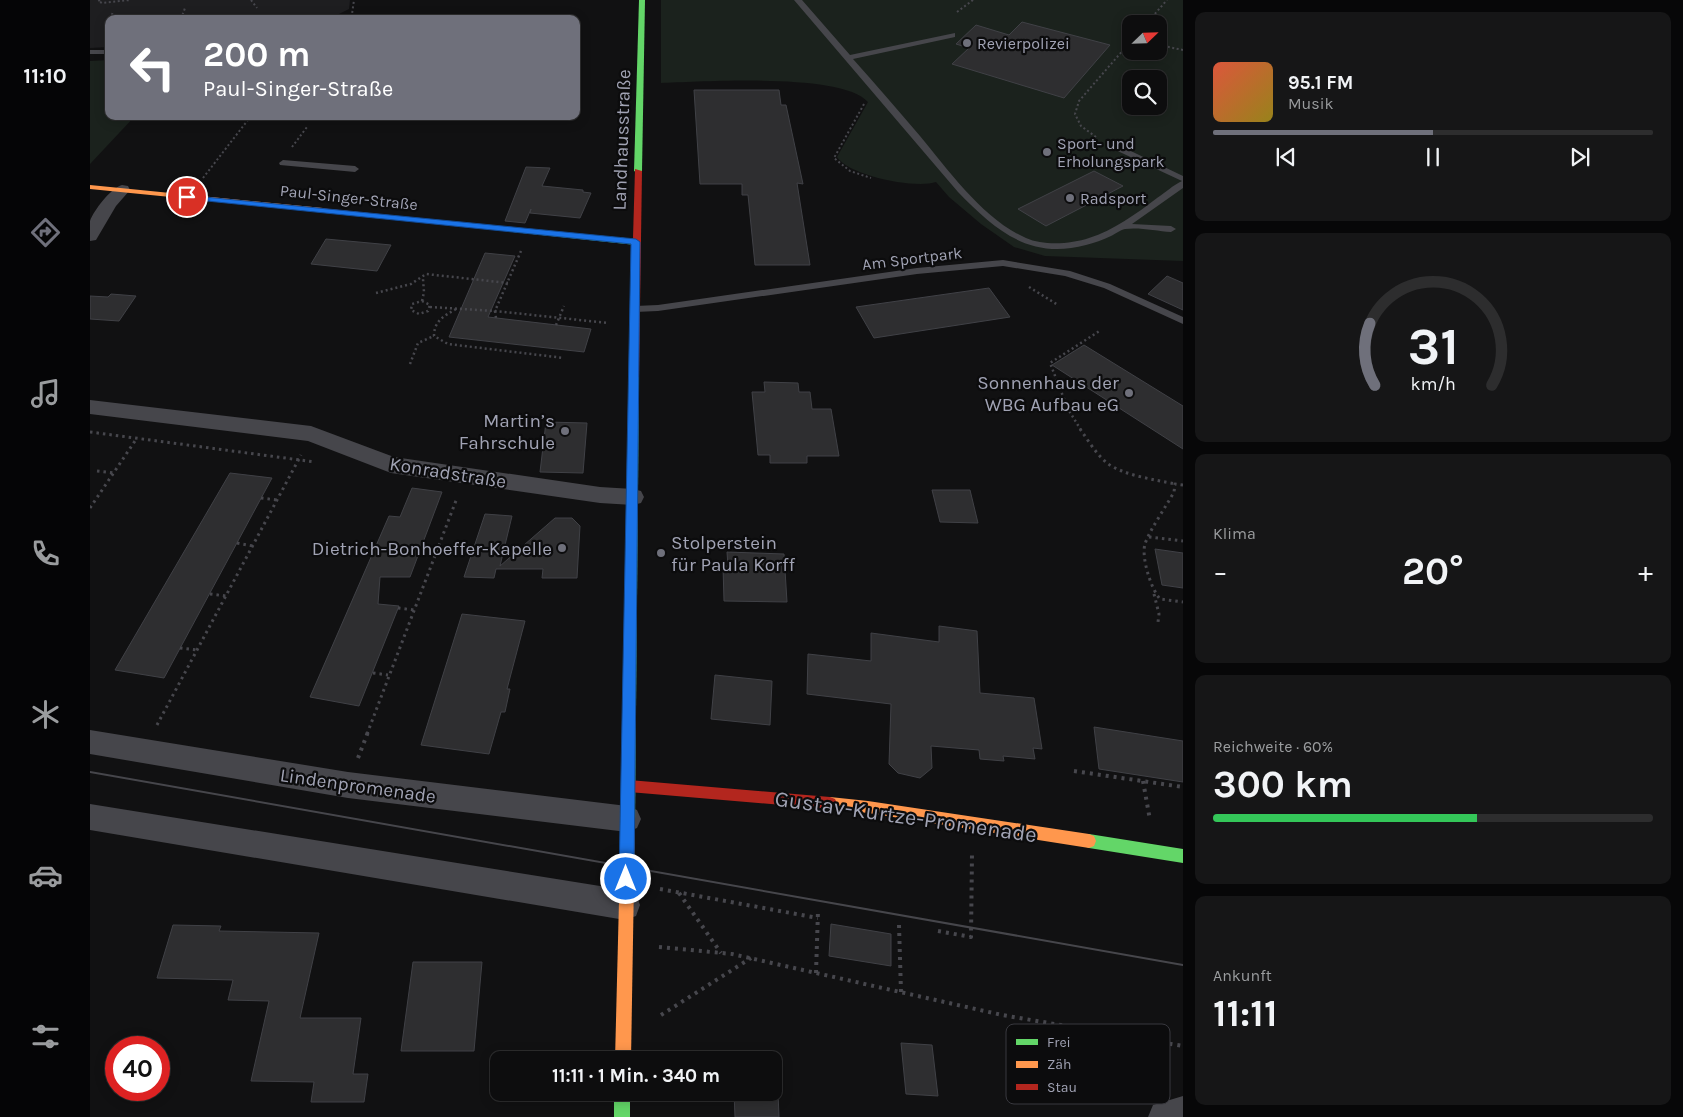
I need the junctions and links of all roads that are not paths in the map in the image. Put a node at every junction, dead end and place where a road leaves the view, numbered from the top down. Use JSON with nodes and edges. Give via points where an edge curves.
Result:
{"nodes":[{"id":1,"x":642,"y":0,"type":"edge"},
{"id":2,"x":798,"y":0,"type":"edge"},
{"id":3,"x":952,"y":35,"type":"dead end"},
{"id":4,"x":90,"y":52,"type":"edge"},
{"id":5,"x":105,"y":52,"type":"edge"},
{"id":6,"x":847,"y":58,"type":"junction"},
{"id":7,"x":1112,"y":145,"type":"road end"},
{"id":8,"x":283,"y":163,"type":"dead end"},
{"id":9,"x":355,"y":169,"type":"dead end"},
{"id":10,"x":1183,"y":179,"type":"edge"},
{"id":11,"x":1183,"y":184,"type":"edge"},
{"id":12,"x":90,"y":187,"type":"edge"},
{"id":13,"x":122,"y":190,"type":"junction"},
{"id":14,"x":1120,"y":226,"type":"junction"},
{"id":15,"x":1171,"y":228,"type":"dead end"},
{"id":16,"x":90,"y":236,"type":"edge"},
{"id":17,"x":636,"y":242,"type":"junction"},
{"id":18,"x":635,"y":309,"type":"junction"},
{"id":19,"x":1183,"y":321,"type":"edge"},
{"id":20,"x":90,"y":407,"type":"edge"},
{"id":21,"x":633,"y":497,"type":"junction"},
{"id":22,"x":90,"y":742,"type":"edge"},
{"id":23,"x":629,"y":786,"type":"junction"},
{"id":24,"x":90,"y":817,"type":"edge"},
{"id":25,"x":627,"y":820,"type":"junction"},
{"id":26,"x":1183,"y":856,"type":"edge"},
{"id":27,"x":625,"y":905,"type":"junction"},
{"id":28,"x":623,"y":1051,"type":"edge"},
{"id":29,"x":622,"y":1101,"type":"edge"},
{"id":30,"x":1183,"y":1113,"type":"edge"},
{"id":31,"x":622,"y":1117,"type":"edge"},
{"id":32,"x":1165,"y":1117,"type":"edge"}],
"edges":[{"from":1,"to":17,"type":"street","name":"Landhausstraße"},
{"from":2,"to":6,"type":"lane"},
{"from":3,"to":6,"type":"lane"},
{"from":4,"to":5,"type":"lane"},
{"from":6,"to":14,"type":"lane","via":[[957,183],[984,212],[1008,231],[1023,240],[1082,243]]},
{"from":7,"to":10,"type":"lane"},
{"from":8,"to":9,"type":"lane"},
{"from":11,"to":14,"type":"lane"},
{"from":12,"to":13,"type":"street","name":"Paul-Singer-Straße"},
{"from":13,"to":16,"type":"street","via":[[109,204]]},
{"from":13,"to":17,"type":"street","name":"Paul-Singer-Straße"},
{"from":14,"to":15,"type":"lane"},
{"from":17,"to":18,"type":"street","name":"Landhausstraße"},
{"from":18,"to":19,"type":"lane","name":"Am Sportpark","via":[[917,271],[1003,263],[1067,273],[1107,286]]},
{"from":18,"to":21,"type":"street","name":"Landhausstraße"},
{"from":20,"to":21,"type":"street","name":"Konradstraße","via":[[311,434],[391,465]]},
{"from":21,"to":23,"type":"street","name":"Landhausstraße"},
{"from":22,"to":25,"type":"street","name":"Lindenpromenade","via":[[348,785]]},
{"from":23,"to":25,"type":"street","name":"Landhausstraße"},
{"from":23,"to":26,"type":"street","name":"Gustav-Kurtze-Promenade","via":[[868,807]]},
{"from":24,"to":27,"type":"street"},
{"from":25,"to":27,"type":"street","name":"Landhausstraße"},
{"from":27,"to":28,"type":"street","name":"Landhausstraße"},
{"from":29,"to":31,"type":"street"},
{"from":30,"to":32,"type":"street"}]}
